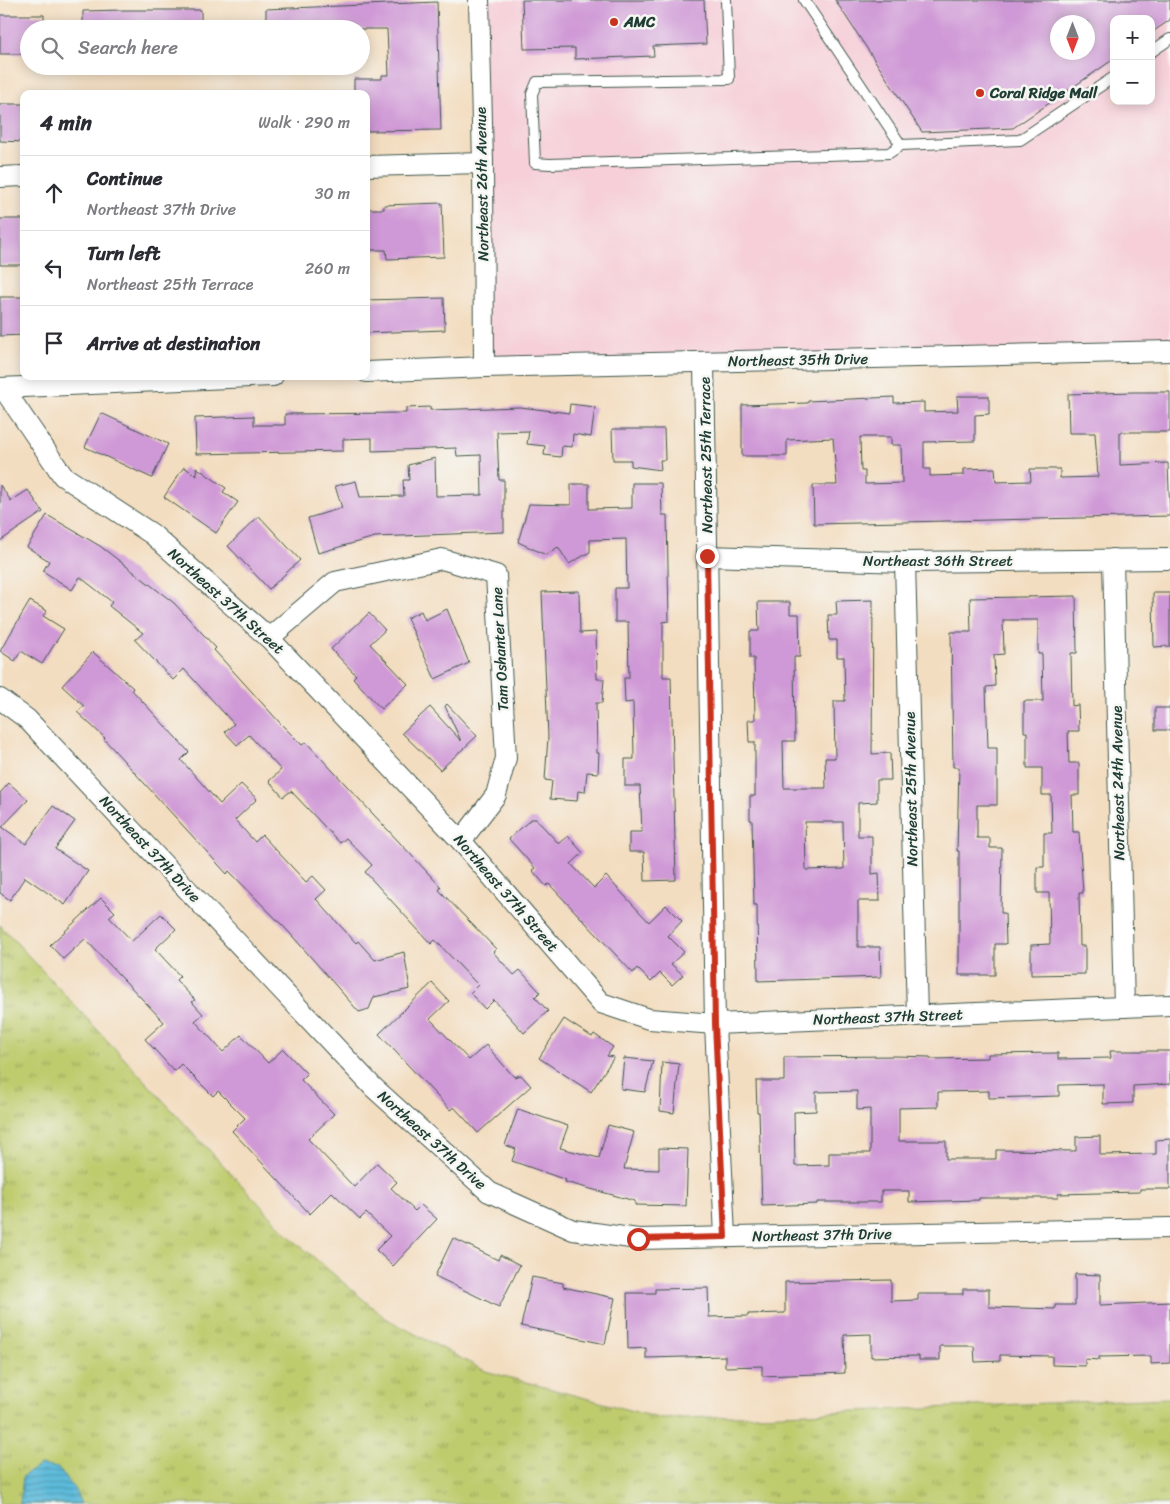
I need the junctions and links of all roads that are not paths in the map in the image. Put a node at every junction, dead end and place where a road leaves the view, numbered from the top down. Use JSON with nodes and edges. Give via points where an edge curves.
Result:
{"nodes":[{"id":1,"x":479,"y":0,"type":"edge"},
{"id":2,"x":726,"y":0,"type":"edge"},
{"id":3,"x":804,"y":0,"type":"edge"},
{"id":4,"x":1170,"y":39,"type":"edge"},
{"id":5,"x":1155,"y":49,"type":"edge"},
{"id":6,"x":1110,"y":80,"type":"edge"},
{"id":7,"x":901,"y":145,"type":"junction"},
{"id":8,"x":483,"y":162,"type":"junction"},
{"id":9,"x":370,"y":166,"type":"edge"},
{"id":10,"x":20,"y":176,"type":"edge"},
{"id":11,"x":0,"y":177,"type":"edge"},
{"id":12,"x":1170,"y":351,"type":"edge"},
{"id":13,"x":704,"y":363,"type":"junction"},
{"id":14,"x":484,"y":367,"type":"junction"},
{"id":15,"x":370,"y":372,"type":"edge"},
{"id":16,"x":182,"y":380,"type":"edge"},
{"id":17,"x":1,"y":388,"type":"edge"},
{"id":18,"x":707,"y":556,"type":"junction"},
{"id":19,"x":1113,"y":559,"type":"junction"},
{"id":20,"x":1170,"y":559,"type":"edge"},
{"id":21,"x":905,"y":562,"type":"junction"},
{"id":22,"x":269,"y":638,"type":"junction"},
{"id":23,"x":0,"y":699,"type":"edge"},
{"id":24,"x":461,"y":841,"type":"junction"},
{"id":25,"x":1170,"y":1006,"type":"edge"},
{"id":26,"x":1124,"y":1007,"type":"junction"},
{"id":27,"x":917,"y":1016,"type":"junction"},
{"id":28,"x":715,"y":1024,"type":"junction"},
{"id":29,"x":1170,"y":1228,"type":"edge"},
{"id":30,"x":725,"y":1237,"type":"junction"}],
"edges":[{"from":1,"to":8,"type":"street","name":"Northeast 26th Avenue"},
{"from":2,"to":7,"type":"lane","via":[[729,79],[537,82],[532,94],[535,163],[889,153]]},
{"from":3,"to":7,"type":"lane"},
{"from":4,"to":5,"type":"lane"},
{"from":6,"to":7,"type":"lane","via":[[1020,140]]},
{"from":8,"to":9,"type":"street"},
{"from":8,"to":14,"type":"street","name":"Northeast 26th Avenue"},
{"from":10,"to":11,"type":"street"},
{"from":12,"to":13,"type":"street","name":"Northeast 35th Drive"},
{"from":13,"to":14,"type":"street","name":"Northeast 35th Drive"},
{"from":13,"to":18,"type":"street","name":"Northeast 25th Terrace"},
{"from":14,"to":15,"type":"street","name":"Northeast 35th Drive"},
{"from":16,"to":17,"type":"street"},
{"from":17,"to":22,"type":"street","name":"Northeast 37th Street","via":[[63,476],[152,534]]},
{"from":18,"to":21,"type":"street","name":"Northeast 36th Street"},
{"from":18,"to":28,"type":"street","name":"Northeast 25th Terrace"},
{"from":19,"to":20,"type":"street","name":"Northeast 36th Street"},
{"from":19,"to":21,"type":"street","name":"Northeast 36th Street"},
{"from":19,"to":26,"type":"street","name":"Northeast 24th Avenue"},
{"from":21,"to":27,"type":"street","name":"Northeast 25th Avenue"},
{"from":22,"to":24,"type":"street","name":"Northeast 37th Street"},
{"from":22,"to":24,"type":"street","name":"Tam Oshanter Lane","via":[[335,582],[442,559],[496,575],[506,758],[496,795]]},
{"from":23,"to":30,"type":"street","name":"Northeast 37th Drive","via":[[27,719],[373,1087],[489,1192],[573,1230],[638,1239]]},
{"from":24,"to":28,"type":"street","name":"Northeast 37th Street","via":[[600,1003],[649,1019]]},
{"from":25,"to":26,"type":"street","name":"Northeast 37th Street"},
{"from":26,"to":27,"type":"street","name":"Northeast 37th Street"},
{"from":27,"to":28,"type":"street","name":"Northeast 37th Street"},
{"from":28,"to":30,"type":"street","name":"Northeast 25th Terrace"},
{"from":29,"to":30,"type":"street","name":"Northeast 37th Drive"}]}
